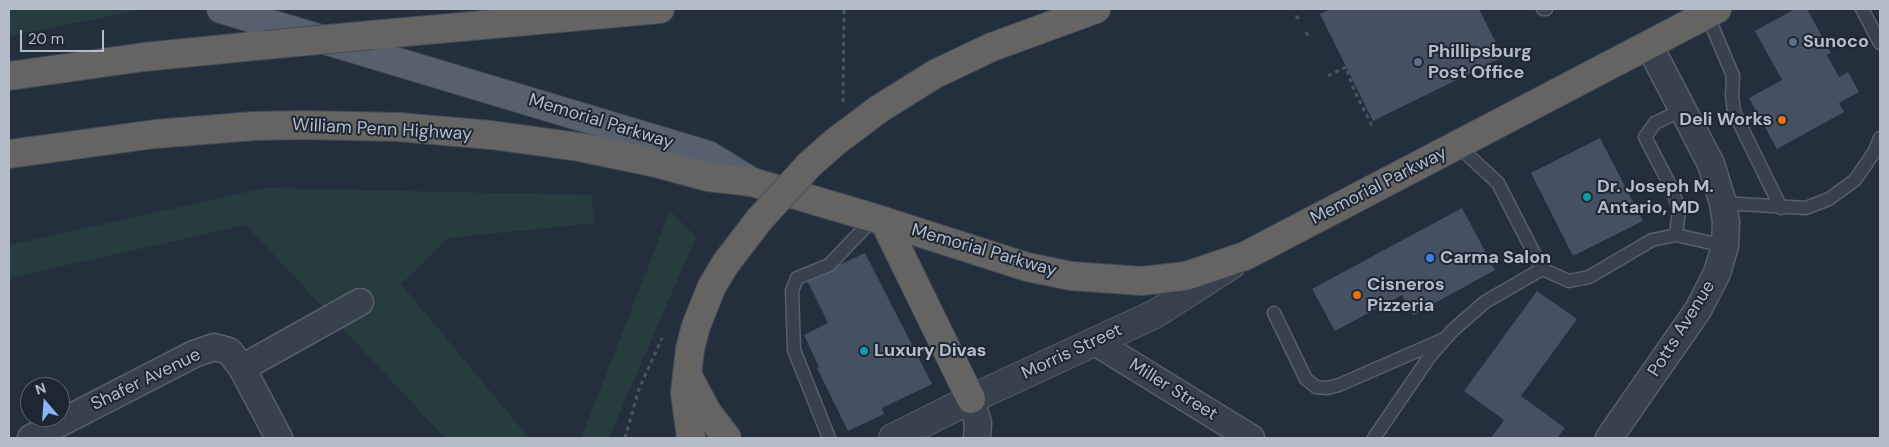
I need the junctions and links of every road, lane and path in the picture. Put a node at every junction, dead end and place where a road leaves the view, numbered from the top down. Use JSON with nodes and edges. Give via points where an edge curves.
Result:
{"nodes":[{"id":1,"x":221,"y":9,"type":"edge"},
{"id":2,"x":660,"y":9,"type":"edge"},
{"id":3,"x":844,"y":9,"type":"edge"},
{"id":4,"x":1096,"y":9,"type":"edge"},
{"id":5,"x":1862,"y":9,"type":"edge"},
{"id":6,"x":1712,"y":11,"type":"edge"},
{"id":7,"x":1296,"y":16,"type":"dead end"},
{"id":8,"x":1300,"y":20,"type":"dead end"},
{"id":9,"x":259,"y":25,"type":"edge"},
{"id":10,"x":1306,"y":32,"type":"dead end"},
{"id":11,"x":1309,"y":36,"type":"dead end"},
{"id":12,"x":1880,"y":43,"type":"edge"},
{"id":13,"x":1649,"y":45,"type":"junction"},
{"id":14,"x":9,"y":76,"type":"edge"},
{"id":15,"x":1328,"y":76,"type":"dead end"},
{"id":16,"x":1684,"y":109,"type":"junction"},
{"id":17,"x":844,"y":111,"type":"dead end"},
{"id":18,"x":1372,"y":126,"type":"dead end"},
{"id":19,"x":1880,"y":138,"type":"edge"},
{"id":20,"x":1458,"y":145,"type":"junction"},
{"id":21,"x":9,"y":154,"type":"edge"},
{"id":22,"x":752,"y":182,"type":"junction"},
{"id":23,"x":1722,"y":203,"type":"junction"},
{"id":24,"x":1782,"y":208,"type":"junction"},
{"id":25,"x":879,"y":220,"type":"junction"},
{"id":26,"x":1676,"y":235,"type":"junction"},
{"id":27,"x":1725,"y":246,"type":"junction"},
{"id":28,"x":1245,"y":256,"type":"junction"},
{"id":29,"x":1542,"y":269,"type":"junction"},
{"id":30,"x":360,"y":302,"type":"dead end"},
{"id":31,"x":1274,"y":313,"type":"dead end"},
{"id":32,"x":664,"y":334,"type":"dead end"},
{"id":33,"x":1446,"y":338,"type":"junction"},
{"id":34,"x":1095,"y":342,"type":"junction"},
{"id":35,"x":242,"y":368,"type":"junction"},
{"id":36,"x":686,"y":372,"type":"junction"},
{"id":37,"x":971,"y":399,"type":"junction"},
{"id":38,"x":31,"y":438,"type":"edge"},
{"id":39,"x":279,"y":438,"type":"edge"},
{"id":40,"x":625,"y":438,"type":"edge"},
{"id":41,"x":691,"y":438,"type":"edge"},
{"id":42,"x":727,"y":438,"type":"edge"},
{"id":43,"x":829,"y":438,"type":"edge"},
{"id":44,"x":893,"y":438,"type":"edge"},
{"id":45,"x":977,"y":438,"type":"edge"},
{"id":46,"x":1251,"y":438,"type":"edge"},
{"id":47,"x":1374,"y":438,"type":"edge"},
{"id":48,"x":1609,"y":438,"type":"edge"}],
"edges":[{"from":1,"to":9,"type":"main road","name":"Memorial Parkway"},
{"from":2,"to":9,"type":"highway","bridge":true,"via":[[372,35]]},
{"from":3,"to":17,"type":"path"},
{"from":4,"to":36,"type":"highway","bridge":true,"via":[[992,47],[935,74],[871,114],[809,165],[759,220],[726,263],[703,306]]},
{"from":5,"to":12,"type":"lane"},
{"from":6,"to":13,"type":"highway","name":"Memorial Parkway"},
{"from":6,"to":24,"type":"lane","via":[[1733,76],[1734,112]]},
{"from":7,"to":8,"type":"path"},
{"from":9,"to":14,"type":"highway","via":[[144,57]]},
{"from":9,"to":22,"type":"main road","name":"Memorial Parkway","via":[[708,155]]},
{"from":10,"to":11,"type":"path"},
{"from":13,"to":16,"type":"street","name":"Potts Avenue"},
{"from":13,"to":20,"type":"highway","name":"Memorial Parkway"},
{"from":15,"to":18,"type":"path","via":[[1346,67]]},
{"from":16,"to":23,"type":"street","name":"Potts Avenue","via":[[1711,164]]},
{"from":16,"to":26,"type":"lane","via":[[1655,123],[1645,137],[1672,189],[1678,210]]},
{"from":19,"to":24,"type":"lane","via":[[1875,151],[1854,180],[1829,200],[1806,208]]},
{"from":20,"to":28,"type":"highway","name":"Memorial Parkway"},
{"from":20,"to":29,"type":"lane","via":[[1498,183]]},
{"from":21,"to":22,"type":"highway","name":"William Penn Highway","via":[[102,140],[205,130],[304,125],[389,127],[445,130],[571,146],[652,162],[708,178]]},
{"from":22,"to":25,"type":"highway","name":"Memorial Parkway"},
{"from":23,"to":24,"type":"lane"},
{"from":23,"to":27,"type":"street","name":"Potts Avenue","via":[[1726,222]]},
{"from":25,"to":28,"type":"highway","name":"Memorial Parkway","via":[[1027,267],[1119,281],[1142,282],[1186,276]]},
{"from":25,"to":37,"type":"highway"},
{"from":25,"to":43,"type":"lane","via":[[829,265],[797,278],[792,291],[794,350]]},
{"from":26,"to":27,"type":"lane"},
{"from":26,"to":29,"type":"lane","via":[[1652,240],[1589,277],[1569,281]]},
{"from":27,"to":48,"type":"street","name":"Potts Avenue","via":[[1717,273],[1698,310]]},
{"from":28,"to":34,"type":"street","name":"Morris Street","via":[[1170,306]]},
{"from":29,"to":33,"type":"lane","via":[[1485,302]]},
{"from":30,"to":35,"type":"street"},
{"from":31,"to":33,"type":"lane","via":[[1306,380],[1316,387],[1339,385]]},
{"from":32,"to":40,"type":"path","via":[[647,368]]},
{"from":33,"to":47,"type":"lane"},
{"from":34,"to":37,"type":"street","name":"Morris Street"},
{"from":34,"to":46,"type":"street","name":"Miller Street"},
{"from":35,"to":38,"type":"street","name":"Shafer Avenue","via":[[229,351],[214,347],[194,354]]},
{"from":35,"to":39,"type":"street","name":"Shafer Avenue"},
{"from":36,"to":41,"type":"highway"},
{"from":36,"to":42,"type":"highway","via":[[707,412]]},
{"from":37,"to":44,"type":"street","name":"Morris Street"},
{"from":37,"to":45,"type":"street","via":[[978,423]]}]}
